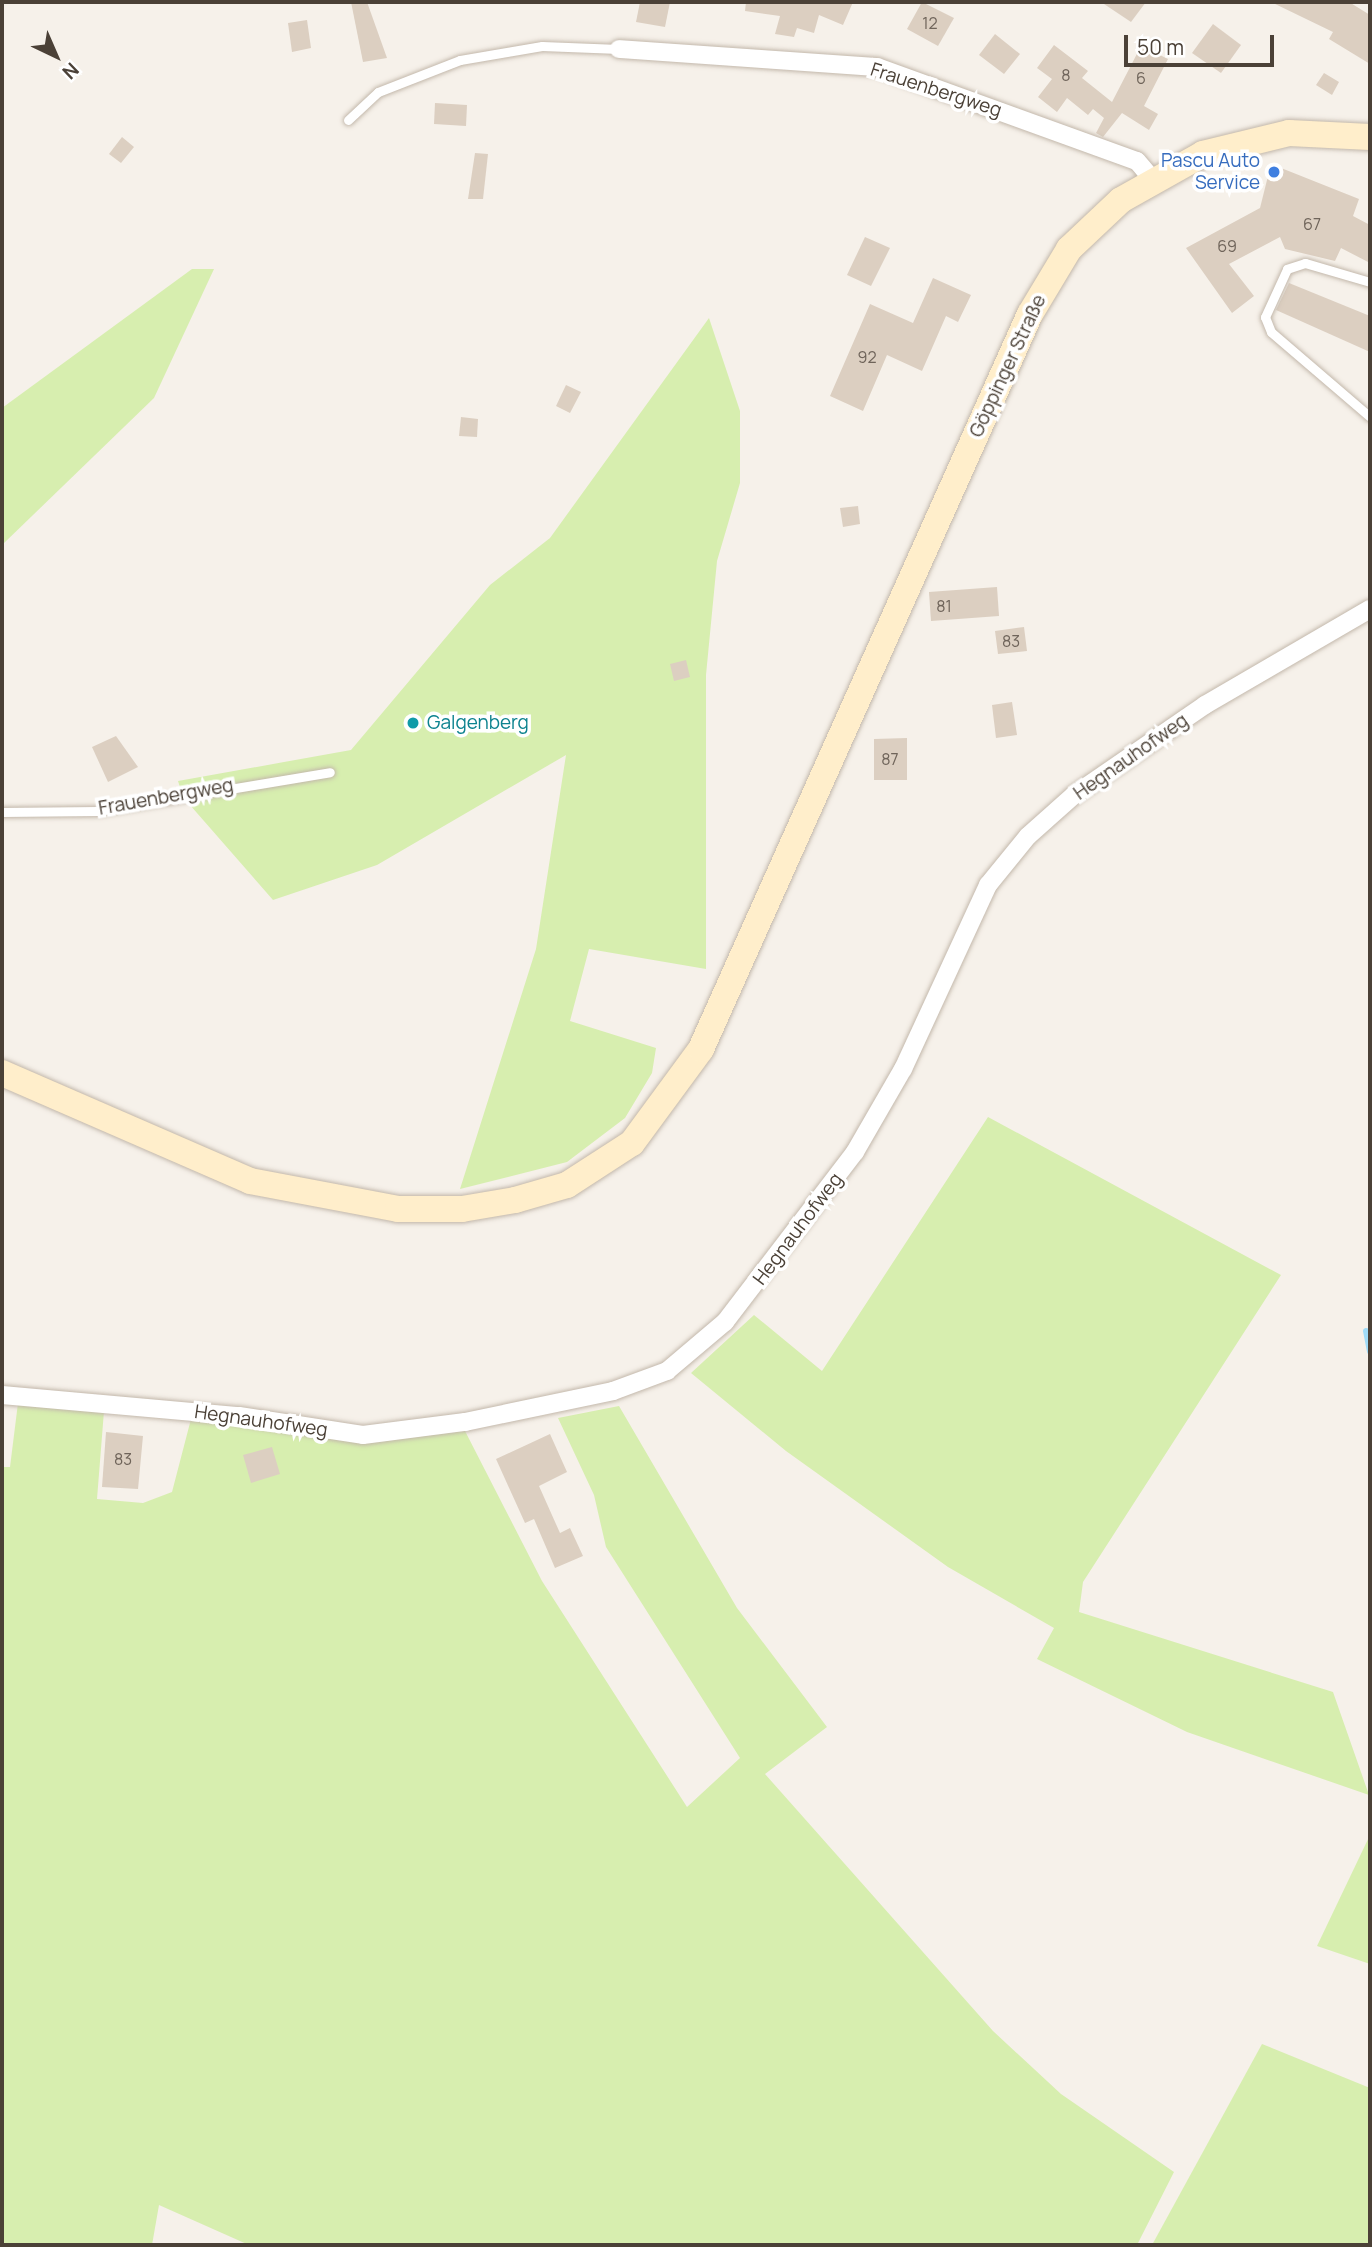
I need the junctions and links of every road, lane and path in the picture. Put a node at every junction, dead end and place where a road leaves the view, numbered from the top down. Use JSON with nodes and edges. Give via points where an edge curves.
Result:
{"nodes":[{"id":1,"x":619,"y":48,"type":"joint"},
{"id":2,"x":348,"y":120,"type":"dead end"},
{"id":3,"x":1370,"y":137,"type":"edge"},
{"id":4,"x":1153,"y":180,"type":"junction"},
{"id":5,"x":1370,"y":282,"type":"edge"},
{"id":6,"x":1370,"y":417,"type":"edge"},
{"id":7,"x":1370,"y":609,"type":"edge"},
{"id":8,"x":330,"y":772,"type":"dead end"},
{"id":9,"x":2,"y":812,"type":"edge"},
{"id":10,"x":2,"y":1073,"type":"edge"},
{"id":11,"x":2,"y":1395,"type":"edge"}],
"edges":[{"from":1,"to":2,"type":"lane","via":[[542,46],[460,60],[378,92]]},
{"from":1,"to":4,"type":"street","name":"Frauenbergweg","via":[[877,67],[1137,161]]},
{"from":3,"to":4,"type":"main road","name":"Göppinger Straße","via":[[1289,134],[1252,141],[1203,154]]},
{"from":4,"to":10,"type":"main road","name":"Göppinger Straße","via":[[1069,249],[1030,314],[701,1049],[632,1143],[567,1185],[462,1209],[341,1201],[250,1181]]},
{"from":5,"to":6,"type":"lane","via":[[1305,263],[1287,269],[1265,317],[1271,332]]},
{"from":7,"to":11,"type":"street","name":"Hegnauhofweg","via":[[1205,705],[1074,795],[1028,836],[988,885],[903,1069],[855,1152],[725,1322],[667,1371],[613,1391],[478,1420],[363,1435],[239,1416]]},
{"from":8,"to":9,"type":"lane","name":"Frauenbergweg","via":[[98,811]]}]}
